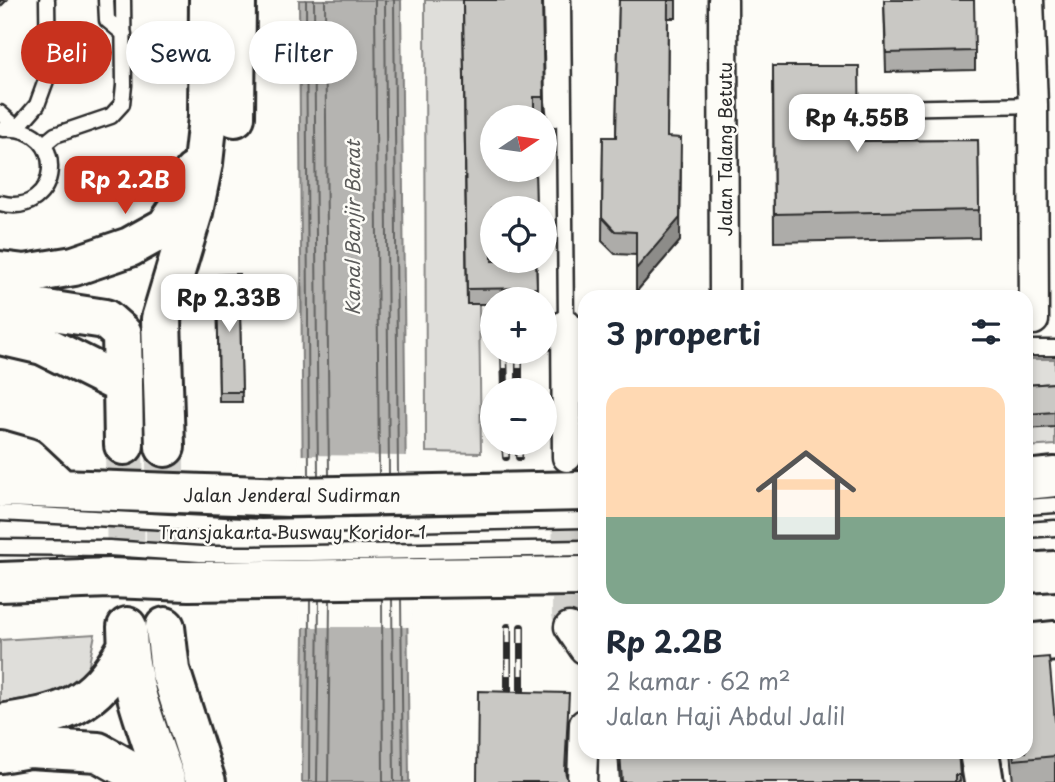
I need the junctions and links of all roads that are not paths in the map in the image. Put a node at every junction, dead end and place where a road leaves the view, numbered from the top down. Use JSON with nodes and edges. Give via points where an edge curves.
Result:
{"nodes":[{"id":1,"x":47,"y":0,"type":"edge"},
{"id":2,"x":106,"y":0,"type":"edge"},
{"id":3,"x":123,"y":0,"type":"edge"},
{"id":4,"x":209,"y":0,"type":"edge"},
{"id":5,"x":236,"y":0,"type":"edge"},
{"id":6,"x":551,"y":0,"type":"edge"},
{"id":7,"x":562,"y":0,"type":"edge"},
{"id":8,"x":723,"y":0,"type":"edge"},
{"id":9,"x":1029,"y":0,"type":"edge"},
{"id":10,"x":124,"y":34,"type":"junction"},
{"id":11,"x":235,"y":70,"type":"edge"},
{"id":12,"x":227,"y":84,"type":"edge"},
{"id":13,"x":235,"y":84,"type":"edge"},
{"id":14,"x":1033,"y":105,"type":"junction"},
{"id":15,"x":885,"y":108,"type":"dead end"},
{"id":16,"x":0,"y":113,"type":"edge"},
{"id":17,"x":208,"y":118,"type":"junction"},
{"id":18,"x":10,"y":129,"type":"junction"},
{"id":19,"x":562,"y":140,"type":"junction"},
{"id":20,"x":44,"y":144,"type":"junction"},
{"id":21,"x":0,"y":203,"type":"edge"},
{"id":22,"x":0,"y":271,"type":"edge"},
{"id":23,"x":724,"y":290,"type":"edge"},
{"id":24,"x":0,"y":307,"type":"edge"},
{"id":25,"x":1038,"y":320,"type":"edge"},
{"id":26,"x":575,"y":324,"type":"edge"},
{"id":27,"x":0,"y":335,"type":"edge"},
{"id":28,"x":1033,"y":348,"type":"edge"},
{"id":29,"x":1055,"y":348,"type":"edge"},
{"id":30,"x":161,"y":361,"type":"junction"},
{"id":31,"x":124,"y":385,"type":"junction"},
{"id":32,"x":124,"y":444,"type":"tunnel mouth"},
{"id":33,"x":165,"y":447,"type":"tunnel mouth"},
{"id":34,"x":0,"y":450,"type":"edge"},
{"id":35,"x":567,"y":457,"type":"tunnel mouth"},
{"id":36,"x":1055,"y":477,"type":"edge"},
{"id":37,"x":1033,"y":479,"type":"edge"},
{"id":38,"x":0,"y":487,"type":"edge"},
{"id":39,"x":60,"y":488,"type":"junction"},
{"id":40,"x":578,"y":491,"type":"edge"},
{"id":41,"x":1055,"y":505,"type":"edge"},
{"id":42,"x":1033,"y":507,"type":"edge"},
{"id":43,"x":0,"y":513,"type":"edge"},
{"id":44,"x":578,"y":520,"type":"edge"},
{"id":45,"x":1055,"y":528,"type":"edge"},
{"id":46,"x":1033,"y":530,"type":"edge"},
{"id":47,"x":0,"y":547,"type":"edge"},
{"id":48,"x":578,"y":548,"type":"edge"},
{"id":49,"x":1055,"y":571,"type":"edge"},
{"id":50,"x":1033,"y":573,"type":"edge"},
{"id":51,"x":578,"y":576,"type":"edge"},
{"id":52,"x":0,"y":582,"type":"edge"},
{"id":53,"x":165,"y":627,"type":"tunnel mouth"},
{"id":54,"x":0,"y":724,"type":"edge"},
{"id":55,"x":0,"y":753,"type":"edge"},
{"id":56,"x":583,"y":759,"type":"edge"},
{"id":57,"x":980,"y":759,"type":"edge"},
{"id":58,"x":143,"y":782,"type":"edge"},
{"id":59,"x":166,"y":782,"type":"edge"},
{"id":60,"x":205,"y":782,"type":"edge"},
{"id":61,"x":582,"y":782,"type":"edge"},
{"id":62,"x":984,"y":782,"type":"edge"}],
"edges":[{"from":1,"to":18,"type":"lane","via":[[48,75],[37,105]]},
{"from":2,"to":10,"type":"lane","via":[[107,20]]},
{"from":3,"to":10,"type":"lane"},
{"from":4,"to":17,"type":"main road"},
{"from":5,"to":11,"type":"main road"},
{"from":6,"to":19,"type":"lane","via":[[552,101]]},
{"from":7,"to":19,"type":"lane"},
{"from":8,"to":23,"type":"street","name":"Jalan Talang Betutu"},
{"from":9,"to":14,"type":"street"},
{"from":10,"to":20,"type":"lane","via":[[122,104],[111,116],[55,135]]},
{"from":12,"to":17,"type":"main road"},
{"from":13,"to":30,"type":"main road","via":[[235,118],[222,192]]},
{"from":14,"to":15,"type":"lane"},
{"from":14,"to":25,"type":"street"},
{"from":16,"to":18,"type":"lane"},
{"from":17,"to":22,"type":"main road","via":[[185,199],[166,227],[130,247],[74,266],[25,274]]},
{"from":17,"to":30,"type":"main road","via":[[193,212],[161,319]]},
{"from":18,"to":20,"type":"lane","via":[[29,131]]},
{"from":19,"to":26,"type":"lane"},
{"from":20,"to":21,"type":"lane","via":[[52,171],[42,193],[21,205]]},
{"from":24,"to":31,"type":"main road","via":[[105,319],[122,334]]},
{"from":26,"to":35,"type":"street"},
{"from":27,"to":31,"type":"main road","via":[[43,345]]},
{"from":28,"to":29,"type":"lane"},
{"from":30,"to":33,"type":"main road"},
{"from":31,"to":32,"type":"main road"},
{"from":34,"to":39,"type":"main road","via":[[27,458]]},
{"from":36,"to":37,"type":"main road"},
{"from":38,"to":39,"type":"main road","name":"Jalan Jenderal Sudirman"},
{"from":39,"to":40,"type":"main road","name":"Jalan Jenderal Sudirman","via":[[217,496]]},
{"from":41,"to":42,"type":"lane"},
{"from":43,"to":44,"type":"lane","name":"Transjakarta Busway Koridor 1","via":[[261,527]]},
{"from":45,"to":46,"type":"lane"},
{"from":47,"to":48,"type":"lane","name":"Transjakarta Busway Koridor 1","via":[[241,554]]},
{"from":49,"to":50,"type":"main road"},
{"from":51,"to":52,"type":"main road"},
{"from":53,"to":60,"type":"main road","via":[[170,670]]},
{"from":54,"to":59,"type":"main road","via":[[69,709],[87,698],[105,681],[127,637],[133,685]]},
{"from":55,"to":58,"type":"main road","via":[[29,748],[98,751]]},
{"from":56,"to":61,"type":"street"},
{"from":57,"to":62,"type":"main road"}]}
